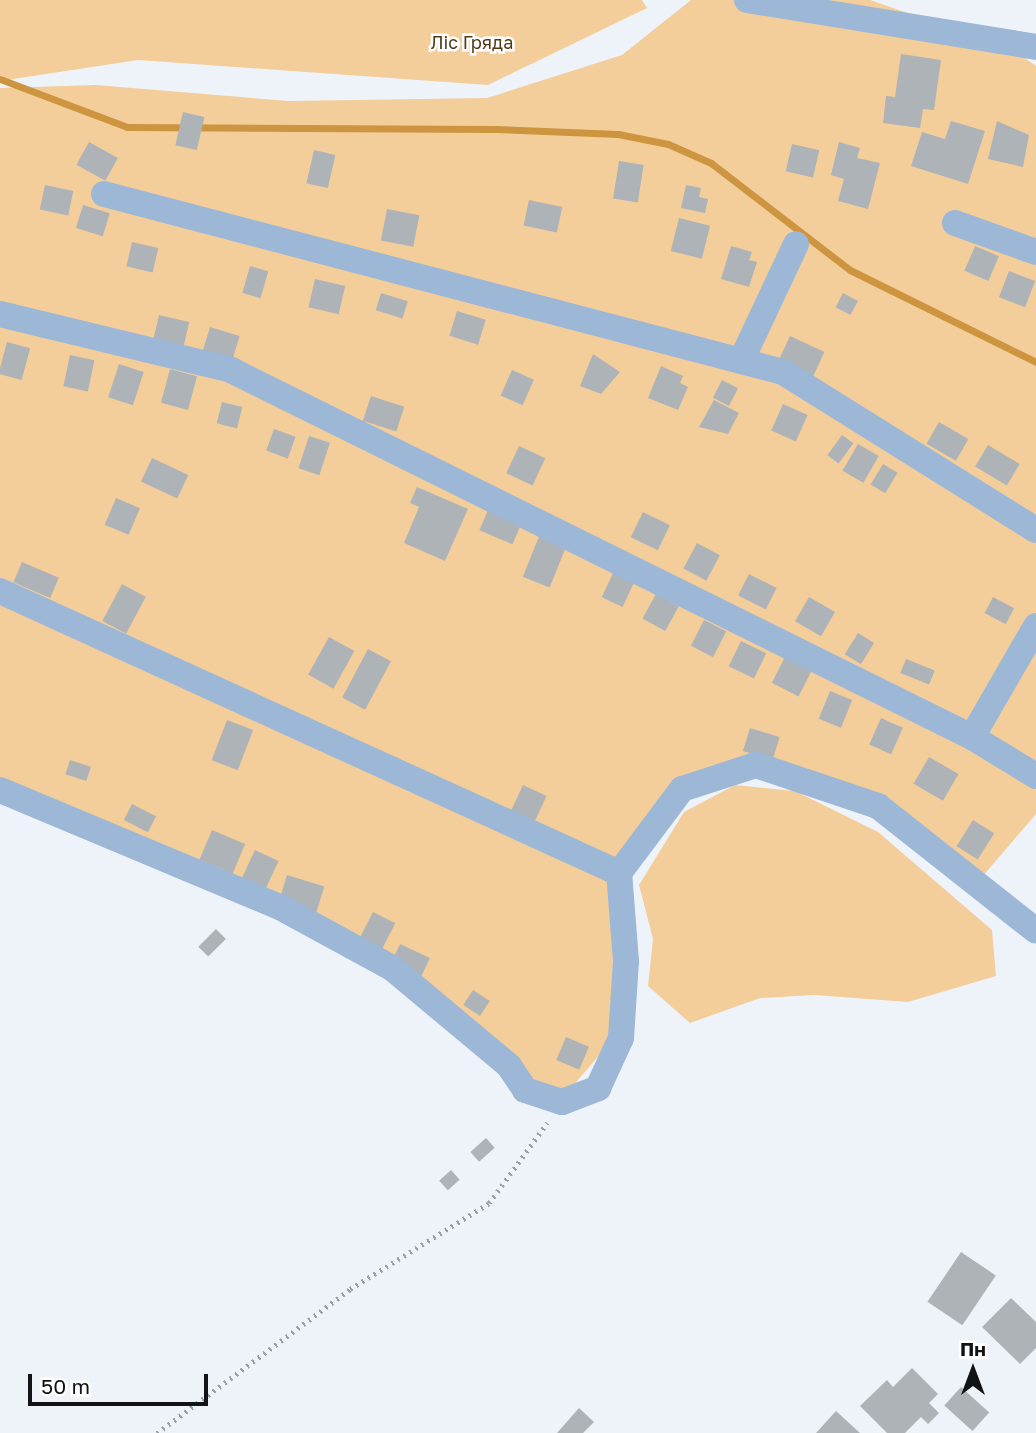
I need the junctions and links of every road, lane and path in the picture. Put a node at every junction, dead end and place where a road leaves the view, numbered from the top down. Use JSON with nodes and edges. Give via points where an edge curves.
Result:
{"nodes":[{"id":1,"x":747,"y":0,"type":"edge"},
{"id":2,"x":1036,"y":47,"type":"edge"},
{"id":3,"x":104,"y":194,"type":"dead end"},
{"id":4,"x":955,"y":223,"type":"dead end"},
{"id":5,"x":796,"y":244,"type":"dead end"},
{"id":6,"x":1036,"y":252,"type":"edge"},
{"id":7,"x":0,"y":314,"type":"edge"},
{"id":8,"x":741,"y":361,"type":"junction"},
{"id":9,"x":1036,"y":530,"type":"edge"},
{"id":10,"x":0,"y":591,"type":"edge"},
{"id":11,"x":1036,"y":626,"type":"edge"},
{"id":12,"x":972,"y":737,"type":"junction"},
{"id":13,"x":1036,"y":776,"type":"edge"},
{"id":14,"x":0,"y":790,"type":"edge"},
{"id":15,"x":619,"y":873,"type":"junction"},
{"id":16,"x":1036,"y":932,"type":"edge"},
{"id":17,"x":562,"y":1102,"type":"junction"},
{"id":18,"x":157,"y":1433,"type":"edge"}],
"edges":[{"from":1,"to":2,"type":"street"},
{"from":3,"to":8,"type":"street"},
{"from":4,"to":6,"type":"street"},
{"from":5,"to":8,"type":"street"},
{"from":7,"to":12,"type":"street","via":[[231,370]]},
{"from":8,"to":9,"type":"street","via":[[783,372]]},
{"from":10,"to":15,"type":"street"},
{"from":11,"to":12,"type":"street"},
{"from":12,"to":13,"type":"street"},
{"from":14,"to":17,"type":"street","via":[[280,907],[392,968],[509,1066],[525,1090]]},
{"from":15,"to":16,"type":"street","via":[[682,789],[756,765],[878,806]]},
{"from":15,"to":17,"type":"street","via":[[626,961],[621,1038],[598,1088]]},
{"from":17,"to":18,"type":"path","via":[[489,1203],[350,1289]]}]}
